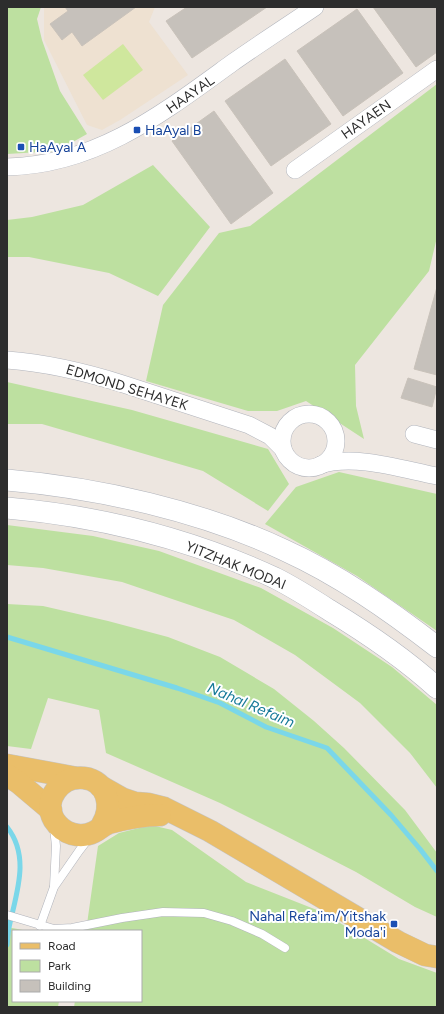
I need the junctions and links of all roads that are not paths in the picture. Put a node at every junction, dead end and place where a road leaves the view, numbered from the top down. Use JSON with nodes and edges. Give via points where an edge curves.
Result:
{"nodes":[{"id":1,"x":315,"y":7,"type":"edge"},
{"id":2,"x":437,"y":69,"type":"edge"},
{"id":3,"x":7,"y":167,"type":"edge"},
{"id":4,"x":295,"y":170,"type":"dead end"},
{"id":5,"x":7,"y":360,"type":"edge"},
{"id":6,"x":293,"y":419,"type":"junction"},
{"id":7,"x":245,"y":424,"type":"junction"},
{"id":8,"x":334,"y":434,"type":"junction"},
{"id":9,"x":414,"y":434,"type":"dead end"},
{"id":10,"x":437,"y":440,"type":"edge"},
{"id":11,"x":283,"y":449,"type":"junction"},
{"id":12,"x":360,"y":461,"type":"junction"},
{"id":13,"x":320,"y":465,"type":"junction"},
{"id":14,"x":437,"y":476,"type":"edge"},
{"id":15,"x":7,"y":480,"type":"edge"},
{"id":16,"x":7,"y":508,"type":"edge"},
{"id":17,"x":437,"y":647,"type":"edge"},
{"id":18,"x":437,"y":688,"type":"edge"},
{"id":19,"x":7,"y":765,"type":"edge"},
{"id":20,"x":7,"y":775,"type":"edge"},
{"id":21,"x":77,"y":778,"type":"junction"},
{"id":22,"x":100,"y":786,"type":"junction"},
{"id":23,"x":52,"y":814,"type":"junction"},
{"id":24,"x":188,"y":821,"type":"junction"},
{"id":25,"x":99,"y":828,"type":"junction"},
{"id":26,"x":54,"y":887,"type":"junction"},
{"id":27,"x":7,"y":915,"type":"edge"},
{"id":28,"x":40,"y":926,"type":"junction"},
{"id":29,"x":285,"y":948,"type":"dead end"},
{"id":30,"x":437,"y":957,"type":"edge"}],
"edges":[{"from":1,"to":3,"type":"street","name":"HAAYAL","via":[[183,100],[118,138],[78,154]]},
{"from":2,"to":4,"type":"street","name":"HAYAEN"},
{"from":5,"to":7,"type":"street","name":"EDMOND SEHAYEK","via":[[60,367],[95,375]]},
{"from":6,"to":7,"type":"street","name":"EDMOND SEHAYEK","via":[[279,424]]},
{"from":6,"to":8,"type":"street","via":[[305,415],[317,416],[328,423]]},
{"from":6,"to":11,"type":"street","via":[[283,433]]},
{"from":7,"to":11,"type":"street","name":"EDMOND SEHAYEK","via":[[270,436]]},
{"from":8,"to":12,"type":"street","via":[[344,449]]},
{"from":8,"to":13,"type":"street","via":[[334,450],[327,461]]},
{"from":9,"to":10,"type":"street"},
{"from":11,"to":13,"type":"street","via":[[296,465],[308,468]]},
{"from":12,"to":13,"type":"street","via":[[338,461]]},
{"from":12,"to":14,"type":"street"},
{"from":15,"to":17,"type":"street","via":[[101,493],[173,510],[227,527],[284,550],[327,572],[376,602]]},
{"from":16,"to":18,"type":"street","name":"YITZHAK MODAI","via":[[95,521],[166,537],[254,569],[282,582],[356,626]]},
{"from":19,"to":21,"type":"main road"},
{"from":20,"to":23,"type":"main road"},
{"from":21,"to":22,"type":"main road","via":[[86,778]]},
{"from":21,"to":23,"type":"main road","via":[[69,779],[55,791],[51,800]]},
{"from":22,"to":24,"type":"main road","via":[[122,799],[164,808]]},
{"from":22,"to":25,"type":"main road","via":[[107,797],[108,810]]},
{"from":23,"to":25,"type":"main road","via":[[59,827],[76,835],[86,835]]},
{"from":23,"to":26,"type":"lane","via":[[56,846]]},
{"from":24,"to":25,"type":"main road","via":[[162,815],[142,815]]},
{"from":24,"to":30,"type":"main road","via":[[210,831],[398,942]]},
{"from":25,"to":26,"type":"lane"},
{"from":26,"to":28,"type":"lane"},
{"from":27,"to":28,"type":"lane"},
{"from":28,"to":29,"type":"lane","via":[[54,929],[72,928],[163,912],[204,913],[232,921],[262,934]]}]}
